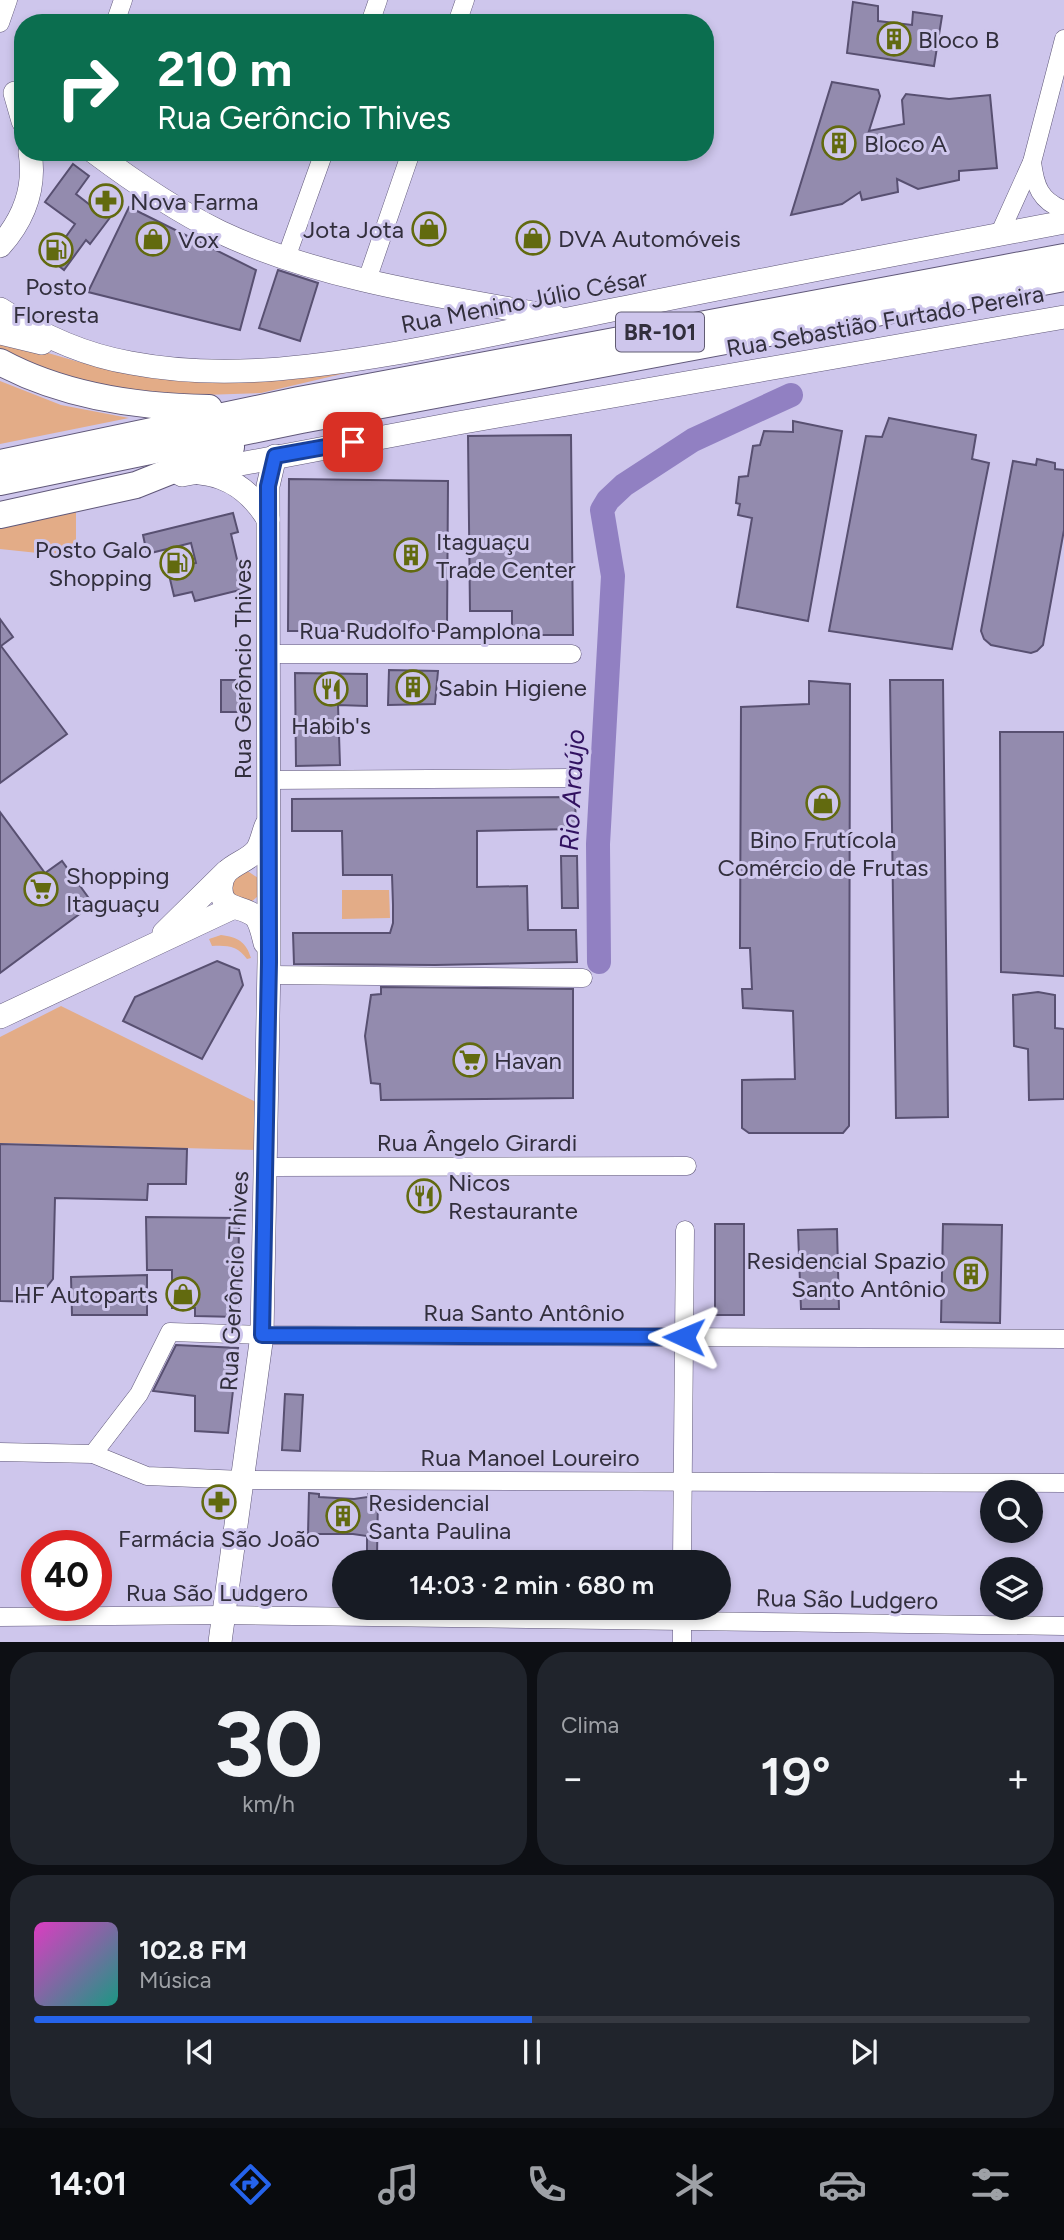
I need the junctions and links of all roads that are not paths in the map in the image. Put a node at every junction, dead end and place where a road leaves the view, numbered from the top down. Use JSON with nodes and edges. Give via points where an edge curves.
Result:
{"nodes":[{"id":1,"x":8,"y":0,"type":"edge"},
{"id":2,"x":0,"y":23,"type":"edge"},
{"id":3,"x":1064,"y":39,"type":"edge"},
{"id":4,"x":32,"y":161,"type":"edge"},
{"id":5,"x":106,"y":161,"type":"edge"},
{"id":6,"x":321,"y":161,"type":"edge"},
{"id":7,"x":408,"y":161,"type":"edge"},
{"id":8,"x":1032,"y":162,"type":"junction"},
{"id":9,"x":1064,"y":209,"type":"edge"},
{"id":10,"x":1064,"y":222,"type":"edge"},
{"id":11,"x":999,"y":235,"type":"junction"},
{"id":12,"x":0,"y":246,"type":"edge"},
{"id":13,"x":1064,"y":257,"type":"edge"},
{"id":14,"x":286,"y":258,"type":"junction"},
{"id":15,"x":1064,"y":278,"type":"edge"},
{"id":16,"x":367,"y":279,"type":"junction"},
{"id":17,"x":1064,"y":291,"type":"edge"},
{"id":18,"x":949,"y":299,"type":"junction"},
{"id":19,"x":474,"y":302,"type":"junction"},
{"id":20,"x":0,"y":309,"type":"edge"},
{"id":21,"x":1064,"y":317,"type":"edge"},
{"id":22,"x":567,"y":319,"type":"junction"},
{"id":23,"x":0,"y":333,"type":"edge"},
{"id":24,"x":487,"y":337,"type":"junction"},
{"id":25,"x":83,"y":351,"type":"junction"},
{"id":26,"x":0,"y":362,"type":"edge"},
{"id":27,"x":257,"y":409,"type":"junction"},
{"id":28,"x":301,"y":420,"type":"junction"},
{"id":29,"x":275,"y":456,"type":"junction"},
{"id":30,"x":0,"y":463,"type":"edge"},
{"id":31,"x":233,"y":464,"type":"junction"},
{"id":32,"x":193,"y":473,"type":"junction"},
{"id":33,"x":0,"y":482,"type":"edge"},
{"id":34,"x":136,"y":485,"type":"junction"},
{"id":35,"x":268,"y":486,"type":"junction"},
{"id":36,"x":0,"y":515,"type":"edge"},
{"id":37,"x":268,"y":519,"type":"junction"},
{"id":38,"x":268,"y":654,"type":"junction"},
{"id":39,"x":572,"y":654,"type":"dead end"},
{"id":40,"x":570,"y":778,"type":"dead end"},
{"id":41,"x":268,"y":780,"type":"junction"},
{"id":42,"x":268,"y":820,"type":"junction"},
{"id":43,"x":231,"y":868,"type":"junction"},
{"id":44,"x":269,"y":886,"type":"junction"},
{"id":45,"x":240,"y":910,"type":"junction"},
{"id":46,"x":155,"y":942,"type":"junction"},
{"id":47,"x":269,"y":969,"type":"junction"},
{"id":48,"x":583,"y":978,"type":"dead end"},
{"id":49,"x":0,"y":1017,"type":"edge"},
{"id":50,"x":687,"y":1166,"type":"dead end"},
{"id":51,"x":267,"y":1167,"type":"junction"},
{"id":52,"x":685,"y":1230,"type":"dead end"},
{"id":53,"x":262,"y":1335,"type":"junction"},
{"id":54,"x":684,"y":1337,"type":"junction"},
{"id":55,"x":1064,"y":1339,"type":"edge"},
{"id":56,"x":0,"y":1452,"type":"edge"},
{"id":57,"x":93,"y":1454,"type":"junction"},
{"id":58,"x":243,"y":1480,"type":"junction"},
{"id":59,"x":683,"y":1482,"type":"junction"},
{"id":60,"x":1064,"y":1483,"type":"edge"},
{"id":61,"x":682,"y":1550,"type":"edge"},
{"id":62,"x":224,"y":1615,"type":"junction"},
{"id":63,"x":332,"y":1615,"type":"edge"},
{"id":64,"x":731,"y":1616,"type":"edge"},
{"id":65,"x":0,"y":1617,"type":"edge"},
{"id":66,"x":682,"y":1620,"type":"edge"},
{"id":67,"x":1064,"y":1626,"type":"edge"},
{"id":68,"x":220,"y":1642,"type":"edge"},
{"id":69,"x":682,"y":1642,"type":"edge"}],
"edges":[{"from":1,"to":2,"type":"street"},
{"from":3,"to":8,"type":"street"},
{"from":4,"to":12,"type":"main road","via":[[26,204],[13,232]]},
{"from":5,"to":14,"type":"main road","via":[[192,218]]},
{"from":6,"to":14,"type":"street"},
{"from":7,"to":16,"type":"street"},
{"from":8,"to":9,"type":"street","via":[[1043,197]]},
{"from":8,"to":11,"type":"street"},
{"from":10,"to":11,"type":"main road","name":"Rua Menino Júlio César"},
{"from":11,"to":22,"type":"main road","name":"Rua Menino Júlio César"},
{"from":13,"to":27,"type":"highway","number":"BR-101"},
{"from":14,"to":16,"type":"main road"},
{"from":15,"to":18,"type":"highway","number":"BR-101"},
{"from":16,"to":19,"type":"main road"},
{"from":17,"to":18,"type":"highway"},
{"from":18,"to":28,"type":"highway","number":"BR-101"},
{"from":19,"to":22,"type":"main road"},
{"from":19,"to":24,"type":"main road"},
{"from":20,"to":25,"type":"main road","name":"Rua Menino Júlio César"},
{"from":21,"to":29,"type":"main road","name":"Rua Sebastião Furtado Pereira"},
{"from":22,"to":24,"type":"main road","name":"Rua Menino Júlio César"},
{"from":23,"to":25,"type":"main road"},
{"from":24,"to":25,"type":"main road","name":"Rua Menino Júlio César","via":[[355,360],[246,371],[166,369]]},
{"from":26,"to":27,"type":"highway","via":[[68,389],[112,399],[172,407]]},
{"from":27,"to":30,"type":"highway","number":"BR-101"},
{"from":28,"to":33,"type":"highway","number":"BR-101"},
{"from":28,"to":34,"type":"highway"},
{"from":29,"to":31,"type":"main road","name":"Rua Sebastião Furtado Pereira"},
{"from":29,"to":35,"type":"main road","name":"Rua Gerôncio Thives"},
{"from":31,"to":32,"type":"main road","name":"Rua Sebastião Furtado Pereira"},
{"from":31,"to":35,"type":"main road","via":[[253,470]]},
{"from":32,"to":34,"type":"main road","name":"Rua Sebastião Furtado Pereira"},
{"from":32,"to":37,"type":"main road","via":[[215,475],[236,484],[260,505]]},
{"from":34,"to":36,"type":"highway"},
{"from":35,"to":37,"type":"main road","name":"Rua Gerôncio Thives"},
{"from":37,"to":38,"type":"main road","name":"Rua Gerôncio Thives"},
{"from":38,"to":39,"type":"street","name":"Rua Rudolfo Pamplona"},
{"from":38,"to":41,"type":"main road","name":"Rua Gerôncio Thives"},
{"from":40,"to":41,"type":"street"},
{"from":41,"to":42,"type":"main road","name":"Rua Gerôncio Thives"},
{"from":42,"to":43,"type":"main road","via":[[257,851]]},
{"from":42,"to":44,"type":"main road","name":"Rua Gerôncio Thives"},
{"from":43,"to":44,"type":"main road","via":[[256,865]]},
{"from":43,"to":45,"type":"main road","via":[[221,886],[222,895]]},
{"from":43,"to":46,"type":"main road"},
{"from":44,"to":45,"type":"main road","via":[[262,905]]},
{"from":44,"to":47,"type":"main road","name":"Rua Gerôncio Thives"},
{"from":45,"to":46,"type":"main road"},
{"from":45,"to":47,"type":"main road","via":[[256,918],[262,930]]},
{"from":46,"to":49,"type":"main road"},
{"from":47,"to":48,"type":"street"},
{"from":47,"to":51,"type":"main road","name":"Rua Gerôncio Thives"},
{"from":50,"to":51,"type":"street","name":"Rua Ângelo Girardi"},
{"from":51,"to":53,"type":"main road","name":"Rua Gerôncio Thives"},
{"from":52,"to":54,"type":"street"},
{"from":53,"to":54,"type":"street","name":"Rua Santo Antônio"},
{"from":53,"to":57,"type":"street","name":"Rua Santo Antônio","via":[[169,1333],[139,1394]]},
{"from":53,"to":58,"type":"main road","name":"Rua Gerôncio Thives"},
{"from":54,"to":55,"type":"street","name":"Rua Santo Antônio"},
{"from":54,"to":59,"type":"street"},
{"from":56,"to":57,"type":"street","name":"Rua Manoel Loureiro"},
{"from":57,"to":58,"type":"street","name":"Rua Manoel Loureiro","via":[[147,1476]]},
{"from":58,"to":59,"type":"street","name":"Rua Manoel Loureiro"},
{"from":58,"to":62,"type":"main road","name":"Rua Gerôncio Thives"},
{"from":59,"to":60,"type":"street","name":"Rua Manoel Loureiro"},
{"from":59,"to":61,"type":"street"},
{"from":62,"to":63,"type":"street","name":"Rua São Ludgero"},
{"from":62,"to":65,"type":"street","name":"Rua São Ludgero"},
{"from":62,"to":68,"type":"main road","name":"Rua Gerôncio Thives"},
{"from":64,"to":67,"type":"street","name":"Rua São Ludgero"},
{"from":66,"to":69,"type":"street"}]}
